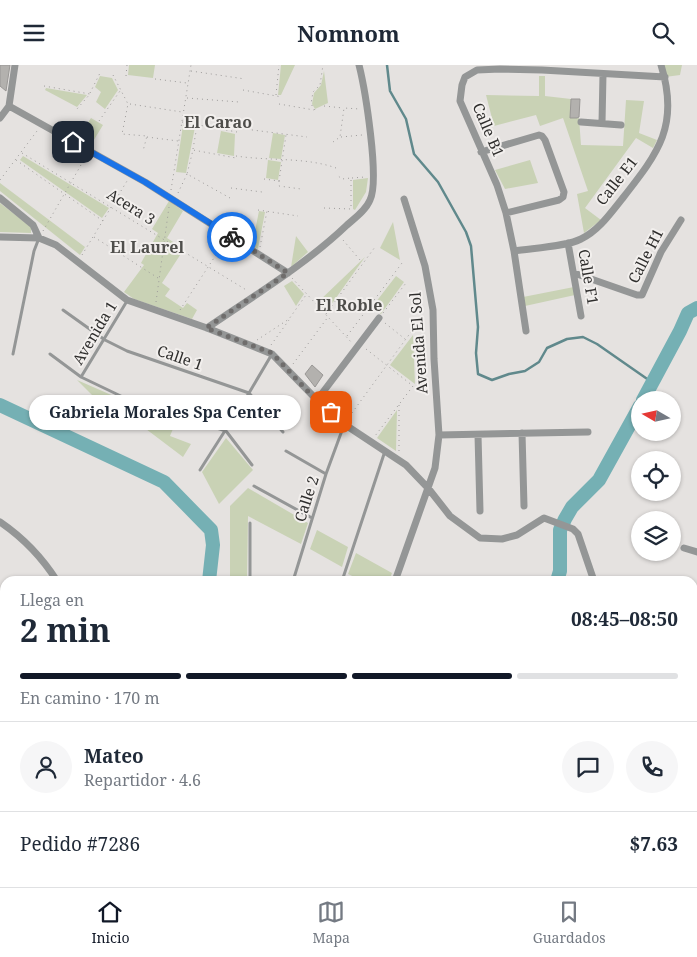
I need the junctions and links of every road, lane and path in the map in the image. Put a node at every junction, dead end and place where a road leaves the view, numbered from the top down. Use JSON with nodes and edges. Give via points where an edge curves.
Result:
{"nodes":[{"id":1,"x":15,"y":65,"type":"edge"},
{"id":2,"x":127,"y":65,"type":"edge"},
{"id":3,"x":191,"y":65,"type":"edge"},
{"id":4,"x":279,"y":65,"type":"edge"},
{"id":5,"x":323,"y":65,"type":"edge"},
{"id":6,"x":359,"y":65,"type":"edge"},
{"id":7,"x":661,"y":65,"type":"edge"},
{"id":8,"x":542,"y":67,"type":"edge"},
{"id":9,"x":190,"y":71,"type":"junction"},
{"id":10,"x":100,"y":73,"type":"dead end"},
{"id":11,"x":603,"y":74,"type":"junction"},
{"id":12,"x":113,"y":75,"type":"dead end"},
{"id":13,"x":126,"y":76,"type":"dead end"},
{"id":14,"x":665,"y":77,"type":"junction"},
{"id":15,"x":155,"y":79,"type":"dead end"},
{"id":16,"x":245,"y":79,"type":"dead end"},
{"id":17,"x":188,"y":83,"type":"junction"},
{"id":18,"x":44,"y":86,"type":"dead end"},
{"id":19,"x":120,"y":90,"type":"junction"},
{"id":20,"x":243,"y":90,"type":"dead end"},
{"id":21,"x":90,"y":94,"type":"junction"},
{"id":22,"x":276,"y":96,"type":"junction"},
{"id":23,"x":282,"y":97,"type":"dead end"},
{"id":24,"x":186,"y":98,"type":"junction"},
{"id":25,"x":239,"y":102,"type":"dead end"},
{"id":26,"x":128,"y":103,"type":"junction"},
{"id":27,"x":278,"y":104,"type":"dead end"},
{"id":28,"x":9,"y":106,"type":"junction"},
{"id":29,"x":324,"y":106,"type":"dead end"},
{"id":30,"x":344,"y":108,"type":"junction"},
{"id":31,"x":77,"y":109,"type":"dead end"},
{"id":32,"x":367,"y":109,"type":"junction"},
{"id":33,"x":183,"y":112,"type":"junction"},
{"id":34,"x":0,"y":118,"type":"edge"},
{"id":35,"x":99,"y":121,"type":"dead end"},
{"id":36,"x":182,"y":122,"type":"junction"},
{"id":37,"x":581,"y":122,"type":"dead end"},
{"id":38,"x":602,"y":123,"type":"junction"},
{"id":39,"x":41,"y":125,"type":"junction"},
{"id":40,"x":197,"y":125,"type":"junction"},
{"id":41,"x":621,"y":125,"type":"dead end"},
{"id":42,"x":237,"y":128,"type":"dead end"},
{"id":43,"x":237,"y":132,"type":"dead end"},
{"id":44,"x":286,"y":133,"type":"junction"},
{"id":45,"x":370,"y":133,"type":"junction"},
{"id":46,"x":147,"y":137,"type":"junction"},
{"id":47,"x":307,"y":137,"type":"dead end"},
{"id":48,"x":340,"y":137,"type":"junction"},
{"id":49,"x":179,"y":141,"type":"junction"},
{"id":50,"x":333,"y":142,"type":"dead end"},
{"id":51,"x":193,"y":150,"type":"junction"},
{"id":52,"x":89,"y":151,"type":"junction"},
{"id":53,"x":143,"y":151,"type":"dead end"},
{"id":54,"x":481,"y":152,"type":"junction"},
{"id":55,"x":22,"y":153,"type":"junction"},
{"id":56,"x":16,"y":160,"type":"junction"},
{"id":57,"x":283,"y":160,"type":"junction"},
{"id":58,"x":336,"y":168,"type":"dead end"},
{"id":59,"x":131,"y":174,"type":"junction"},
{"id":60,"x":188,"y":174,"type":"junction"},
{"id":61,"x":337,"y":175,"type":"dead end"},
{"id":62,"x":373,"y":176,"type":"junction"},
{"id":63,"x":351,"y":178,"type":"junction"},
{"id":64,"x":264,"y":179,"type":"dead end"},
{"id":65,"x":0,"y":181,"type":"edge"},
{"id":66,"x":279,"y":181,"type":"junction"},
{"id":67,"x":72,"y":182,"type":"junction"},
{"id":68,"x":231,"y":187,"type":"dead end"},
{"id":69,"x":301,"y":189,"type":"dead end"},
{"id":70,"x":65,"y":193,"type":"junction"},
{"id":71,"x":262,"y":193,"type":"dead end"},
{"id":72,"x":170,"y":197,"type":"junction"},
{"id":73,"x":0,"y":198,"type":"edge"},
{"id":74,"x":230,"y":198,"type":"dead end"},
{"id":75,"x":404,"y":199,"type":"dead end"},
{"id":76,"x":112,"y":207,"type":"junction"},
{"id":77,"x":324,"y":207,"type":"dead end"},
{"id":78,"x":258,"y":209,"type":"dead end"},
{"id":79,"x":267,"y":211,"type":"junction"},
{"id":80,"x":506,"y":213,"type":"junction"},
{"id":81,"x":298,"y":216,"type":"dead end"},
{"id":82,"x":103,"y":221,"type":"junction"},
{"id":83,"x":681,"y":221,"type":"dead end"},
{"id":84,"x":338,"y":234,"type":"junction"},
{"id":85,"x":229,"y":235,"type":"junction"},
{"id":86,"x":0,"y":237,"type":"edge"},
{"id":87,"x":94,"y":237,"type":"junction"},
{"id":88,"x":39,"y":238,"type":"junction"},
{"id":89,"x":166,"y":240,"type":"junction"},
{"id":90,"x":568,"y":243,"type":"junction"},
{"id":91,"x":375,"y":247,"type":"dead end"},
{"id":92,"x":514,"y":251,"type":"junction"},
{"id":93,"x":258,"y":253,"type":"junction"},
{"id":94,"x":360,"y":260,"type":"dead end"},
{"id":95,"x":77,"y":261,"type":"junction"},
{"id":96,"x":402,"y":263,"type":"dead end"},
{"id":97,"x":209,"y":266,"type":"junction"},
{"id":98,"x":288,"y":273,"type":"junction"},
{"id":99,"x":574,"y":273,"type":"junction"},
{"id":100,"x":159,"y":278,"type":"junction"},
{"id":101,"x":406,"y":283,"type":"dead end"},
{"id":102,"x":307,"y":294,"type":"junction"},
{"id":103,"x":254,"y":295,"type":"junction"},
{"id":104,"x":128,"y":300,"type":"junction"},
{"id":105,"x":63,"y":310,"type":"dead end"},
{"id":106,"x":155,"y":310,"type":"junction"},
{"id":107,"x":327,"y":316,"type":"junction"},
{"id":108,"x":581,"y":316,"type":"dead end"},
{"id":109,"x":175,"y":317,"type":"junction"},
{"id":110,"x":379,"y":318,"type":"junction"},
{"id":111,"x":289,"y":319,"type":"junction"},
{"id":112,"x":206,"y":328,"type":"junction"},
{"id":113,"x":526,"y":331,"type":"dead end"},
{"id":114,"x":412,"y":332,"type":"dead end"},
{"id":115,"x":346,"y":336,"type":"junction"},
{"id":116,"x":105,"y":340,"type":"junction"},
{"id":117,"x":406,"y":340,"type":"junction"},
{"id":118,"x":249,"y":345,"type":"junction"},
{"id":119,"x":358,"y":345,"type":"junction"},
{"id":120,"x":269,"y":352,"type":"junction"},
{"id":121,"x":13,"y":354,"type":"dead end"},
{"id":122,"x":50,"y":354,"type":"dead end"},
{"id":123,"x":387,"y":366,"type":"junction"},
{"id":124,"x":288,"y":370,"type":"junction"},
{"id":125,"x":81,"y":377,"type":"junction"},
{"id":126,"x":250,"y":393,"type":"junction"},
{"id":127,"x":317,"y":401,"type":"junction"},
{"id":128,"x":399,"y":404,"type":"junction"},
{"id":129,"x":344,"y":424,"type":"junction"},
{"id":130,"x":226,"y":431,"type":"junction"},
{"id":131,"x":283,"y":432,"type":"dead end"},
{"id":132,"x":522,"y":433,"type":"junction"},
{"id":133,"x":588,"y":433,"type":"dead end"},
{"id":134,"x":439,"y":435,"type":"junction"},
{"id":135,"x":478,"y":435,"type":"junction"},
{"id":136,"x":371,"y":441,"type":"junction"},
{"id":137,"x":286,"y":451,"type":"dead end"},
{"id":138,"x":385,"y":451,"type":"junction"},
{"id":139,"x":399,"y":460,"type":"junction"},
{"id":140,"x":252,"y":465,"type":"dead end"},
{"id":141,"x":200,"y":469,"type":"dead end"},
{"id":142,"x":326,"y":474,"type":"junction"},
{"id":143,"x":254,"y":486,"type":"dead end"},
{"id":144,"x":428,"y":488,"type":"junction"},
{"id":145,"x":524,"y":507,"type":"dead end"},
{"id":146,"x":480,"y":511,"type":"dead end"},
{"id":147,"x":312,"y":519,"type":"junction"},
{"id":148,"x":0,"y":522,"type":"edge"},
{"id":149,"x":250,"y":523,"type":"dead end"},
{"id":150,"x":684,"y":548,"type":"dead end"},
{"id":151,"x":697,"y":552,"type":"edge"},
{"id":152,"x":54,"y":576,"type":"edge"},
{"id":153,"x":250,"y":576,"type":"edge"},
{"id":154,"x":295,"y":576,"type":"edge"},
{"id":155,"x":344,"y":576,"type":"edge"},
{"id":156,"x":397,"y":576,"type":"edge"},
{"id":157,"x":592,"y":576,"type":"edge"}],
"edges":[{"from":1,"to":28,"type":"street"},
{"from":2,"to":13,"type":"path"},
{"from":3,"to":9,"type":"path"},
{"from":4,"to":22,"type":"path"},
{"from":5,"to":27,"type":"path","via":[[320,85],[313,92],[311,104],[315,110]]},
{"from":6,"to":32,"type":"street"},
{"from":7,"to":14,"type":"street","name":"Calle E1"},
{"from":8,"to":11,"type":"street","name":"Calle B1"},
{"from":8,"to":54,"type":"street","name":"Calle B1","via":[[477,70],[465,77],[460,101]]},
{"from":9,"to":16,"type":"path"},
{"from":9,"to":17,"type":"path"},
{"from":10,"to":21,"type":"path"},
{"from":11,"to":14,"type":"street","name":"Calle B1"},
{"from":11,"to":38,"type":"street"},
{"from":12,"to":19,"type":"path"},
{"from":14,"to":90,"type":"street","name":"Calle E1","via":[[668,119],[658,149],[598,228],[582,239]]},
{"from":15,"to":17,"type":"path"},
{"from":17,"to":24,"type":"path"},
{"from":18,"to":21,"type":"path"},
{"from":19,"to":26,"type":"path"},
{"from":19,"to":35,"type":"path"},
{"from":20,"to":22,"type":"path"},
{"from":21,"to":31,"type":"path"},
{"from":22,"to":23,"type":"path"},
{"from":24,"to":25,"type":"path"},
{"from":24,"to":33,"type":"path"},
{"from":26,"to":33,"type":"path"},
{"from":26,"to":46,"type":"path","via":[[122,134]]},
{"from":28,"to":34,"type":"street"},
{"from":28,"to":39,"type":"street"},
{"from":29,"to":30,"type":"path"},
{"from":30,"to":32,"type":"path"},
{"from":30,"to":48,"type":"path"},
{"from":32,"to":45,"type":"street"},
{"from":33,"to":36,"type":"path"},
{"from":36,"to":40,"type":"path"},
{"from":36,"to":49,"type":"path"},
{"from":37,"to":38,"type":"street"},
{"from":38,"to":41,"type":"street"},
{"from":39,"to":52,"type":"street"},
{"from":39,"to":55,"type":"path"},
{"from":40,"to":43,"type":"path"},
{"from":40,"to":51,"type":"path"},
{"from":42,"to":44,"type":"path"},
{"from":44,"to":47,"type":"path"},
{"from":44,"to":57,"type":"path"},
{"from":45,"to":48,"type":"path"},
{"from":45,"to":62,"type":"street"},
{"from":46,"to":49,"type":"path"},
{"from":46,"to":53,"type":"path"},
{"from":48,"to":50,"type":"path"},
{"from":49,"to":72,"type":"path"},
{"from":51,"to":57,"type":"path"},
{"from":51,"to":60,"type":"path"},
{"from":52,"to":59,"type":"street"},
{"from":52,"to":67,"type":"path"},
{"from":54,"to":80,"type":"street","name":"Calle B1"},
{"from":54,"to":80,"type":"street","via":[[538,135],[545,140],[563,197],[559,201]]},
{"from":55,"to":56,"type":"path"},
{"from":55,"to":67,"type":"path","name":"Acera 3"},
{"from":56,"to":65,"type":"path"},
{"from":56,"to":70,"type":"path"},
{"from":57,"to":58,"type":"path","via":[[321,163]]},
{"from":57,"to":66,"type":"path"},
{"from":59,"to":72,"type":"street"},
{"from":59,"to":76,"type":"path"},
{"from":60,"to":72,"type":"path","via":[[177,195]]},
{"from":60,"to":74,"type":"path"},
{"from":61,"to":63,"type":"path","via":[[342,179]]},
{"from":62,"to":63,"type":"path"},
{"from":62,"to":84,"type":"street","via":[[371,199],[365,209]]},
{"from":63,"to":77,"type":"path","via":[[351,209]]},
{"from":64,"to":66,"type":"path"},
{"from":66,"to":69,"type":"path","via":[[278,186]]},
{"from":67,"to":70,"type":"path"},
{"from":67,"to":76,"type":"path","name":"Acera 3"},
{"from":68,"to":71,"type":"path"},
{"from":70,"to":82,"type":"path"},
{"from":70,"to":88,"type":"path"},
{"from":72,"to":85,"type":"street"},
{"from":72,"to":89,"type":"path"},
{"from":73,"to":88,"type":"street","via":[[34,225]]},
{"from":75,"to":134,"type":"street","name":"Avenida El Sol","via":[[425,266],[433,310]]},
{"from":76,"to":82,"type":"path"},
{"from":76,"to":89,"type":"path","name":"Acera 3"},
{"from":78,"to":79,"type":"path"},
{"from":79,"to":81,"type":"path"},
{"from":79,"to":93,"type":"path"},
{"from":80,"to":92,"type":"street","name":"Calle B1"},
{"from":82,"to":87,"type":"path"},
{"from":83,"to":99,"type":"street","name":"Calle H1","via":[[661,252],[642,295]]},
{"from":84,"to":94,"type":"path"},
{"from":84,"to":98,"type":"street"},
{"from":85,"to":93,"type":"street"},
{"from":85,"to":97,"type":"path"},
{"from":86,"to":88,"type":"street"},
{"from":87,"to":95,"type":"path"},
{"from":87,"to":100,"type":"path"},
{"from":88,"to":95,"type":"street","via":[[56,245]]},
{"from":88,"to":121,"type":"lane"},
{"from":89,"to":97,"type":"path","name":"Acera 3"},
{"from":89,"to":100,"type":"path"},
{"from":90,"to":92,"type":"street","name":"Calle E1"},
{"from":90,"to":99,"type":"street","name":"Calle F1"},
{"from":91,"to":107,"type":"path"},
{"from":92,"to":113,"type":"street","name":"Calle B1"},
{"from":93,"to":98,"type":"street"},
{"from":95,"to":104,"type":"street"},
{"from":96,"to":115,"type":"path"},
{"from":97,"to":103,"type":"path","name":"Acera 3"},
{"from":97,"to":109,"type":"path"},
{"from":98,"to":102,"type":"path"},
{"from":98,"to":103,"type":"street"},
{"from":99,"to":108,"type":"street","name":"Calle F1"},
{"from":100,"to":106,"type":"path"},
{"from":101,"to":110,"type":"path"},
{"from":102,"to":107,"type":"path"},
{"from":102,"to":111,"type":"path"},
{"from":103,"to":112,"type":"street"},
{"from":104,"to":106,"type":"street"},
{"from":104,"to":116,"type":"lane","name":"Avenida 1"},
{"from":105,"to":116,"type":"lane","name":"Calle 1"},
{"from":106,"to":109,"type":"street"},
{"from":107,"to":115,"type":"path"},
{"from":107,"to":124,"type":"path"},
{"from":109,"to":112,"type":"street"},
{"from":110,"to":117,"type":"path"},
{"from":110,"to":119,"type":"street"},
{"from":111,"to":118,"type":"path"},
{"from":111,"to":120,"type":"path"},
{"from":112,"to":118,"type":"street"},
{"from":114,"to":117,"type":"path"},
{"from":115,"to":119,"type":"path"},
{"from":116,"to":125,"type":"lane","name":"Avenida 1"},
{"from":116,"to":126,"type":"lane","name":"Calle 1","via":[[146,359]]},
{"from":117,"to":123,"type":"path"},
{"from":118,"to":120,"type":"street"},
{"from":119,"to":123,"type":"path"},
{"from":119,"to":127,"type":"street"},
{"from":120,"to":124,"type":"street"},
{"from":120,"to":126,"type":"lane"},
{"from":122,"to":125,"type":"lane"},
{"from":123,"to":128,"type":"path","via":[[413,385]]},
{"from":123,"to":129,"type":"path"},
{"from":124,"to":127,"type":"street"},
{"from":125,"to":130,"type":"lane","via":[[127,399]]},
{"from":126,"to":130,"type":"lane"},
{"from":126,"to":131,"type":"lane"},
{"from":127,"to":129,"type":"street"},
{"from":128,"to":136,"type":"path"},
{"from":128,"to":139,"type":"path"},
{"from":129,"to":136,"type":"street"},
{"from":129,"to":142,"type":"lane","name":"Calle 2"},
{"from":130,"to":140,"type":"lane"},
{"from":130,"to":141,"type":"lane"},
{"from":132,"to":133,"type":"street"},
{"from":132,"to":135,"type":"street"},
{"from":132,"to":145,"type":"street"},
{"from":134,"to":135,"type":"street"},
{"from":134,"to":144,"type":"street","name":"Avenida El Sol","via":[[435,468]]},
{"from":135,"to":146,"type":"street"},
{"from":136,"to":138,"type":"street"},
{"from":137,"to":142,"type":"lane"},
{"from":138,"to":139,"type":"street"},
{"from":138,"to":155,"type":"lane"},
{"from":139,"to":144,"type":"street"},
{"from":142,"to":147,"type":"lane","name":"Calle 2"},
{"from":143,"to":147,"type":"lane"},
{"from":144,"to":156,"type":"street","name":"Avenida El Sol"},
{"from":144,"to":157,"type":"street","via":[[450,516],[480,538],[502,539],[517,535],[544,518],[573,529],[582,541]]},
{"from":147,"to":154,"type":"lane","name":"Calle 2"},
{"from":148,"to":152,"type":"street","via":[[27,544]]},
{"from":149,"to":153,"type":"lane"},
{"from":150,"to":151,"type":"street"}]}
